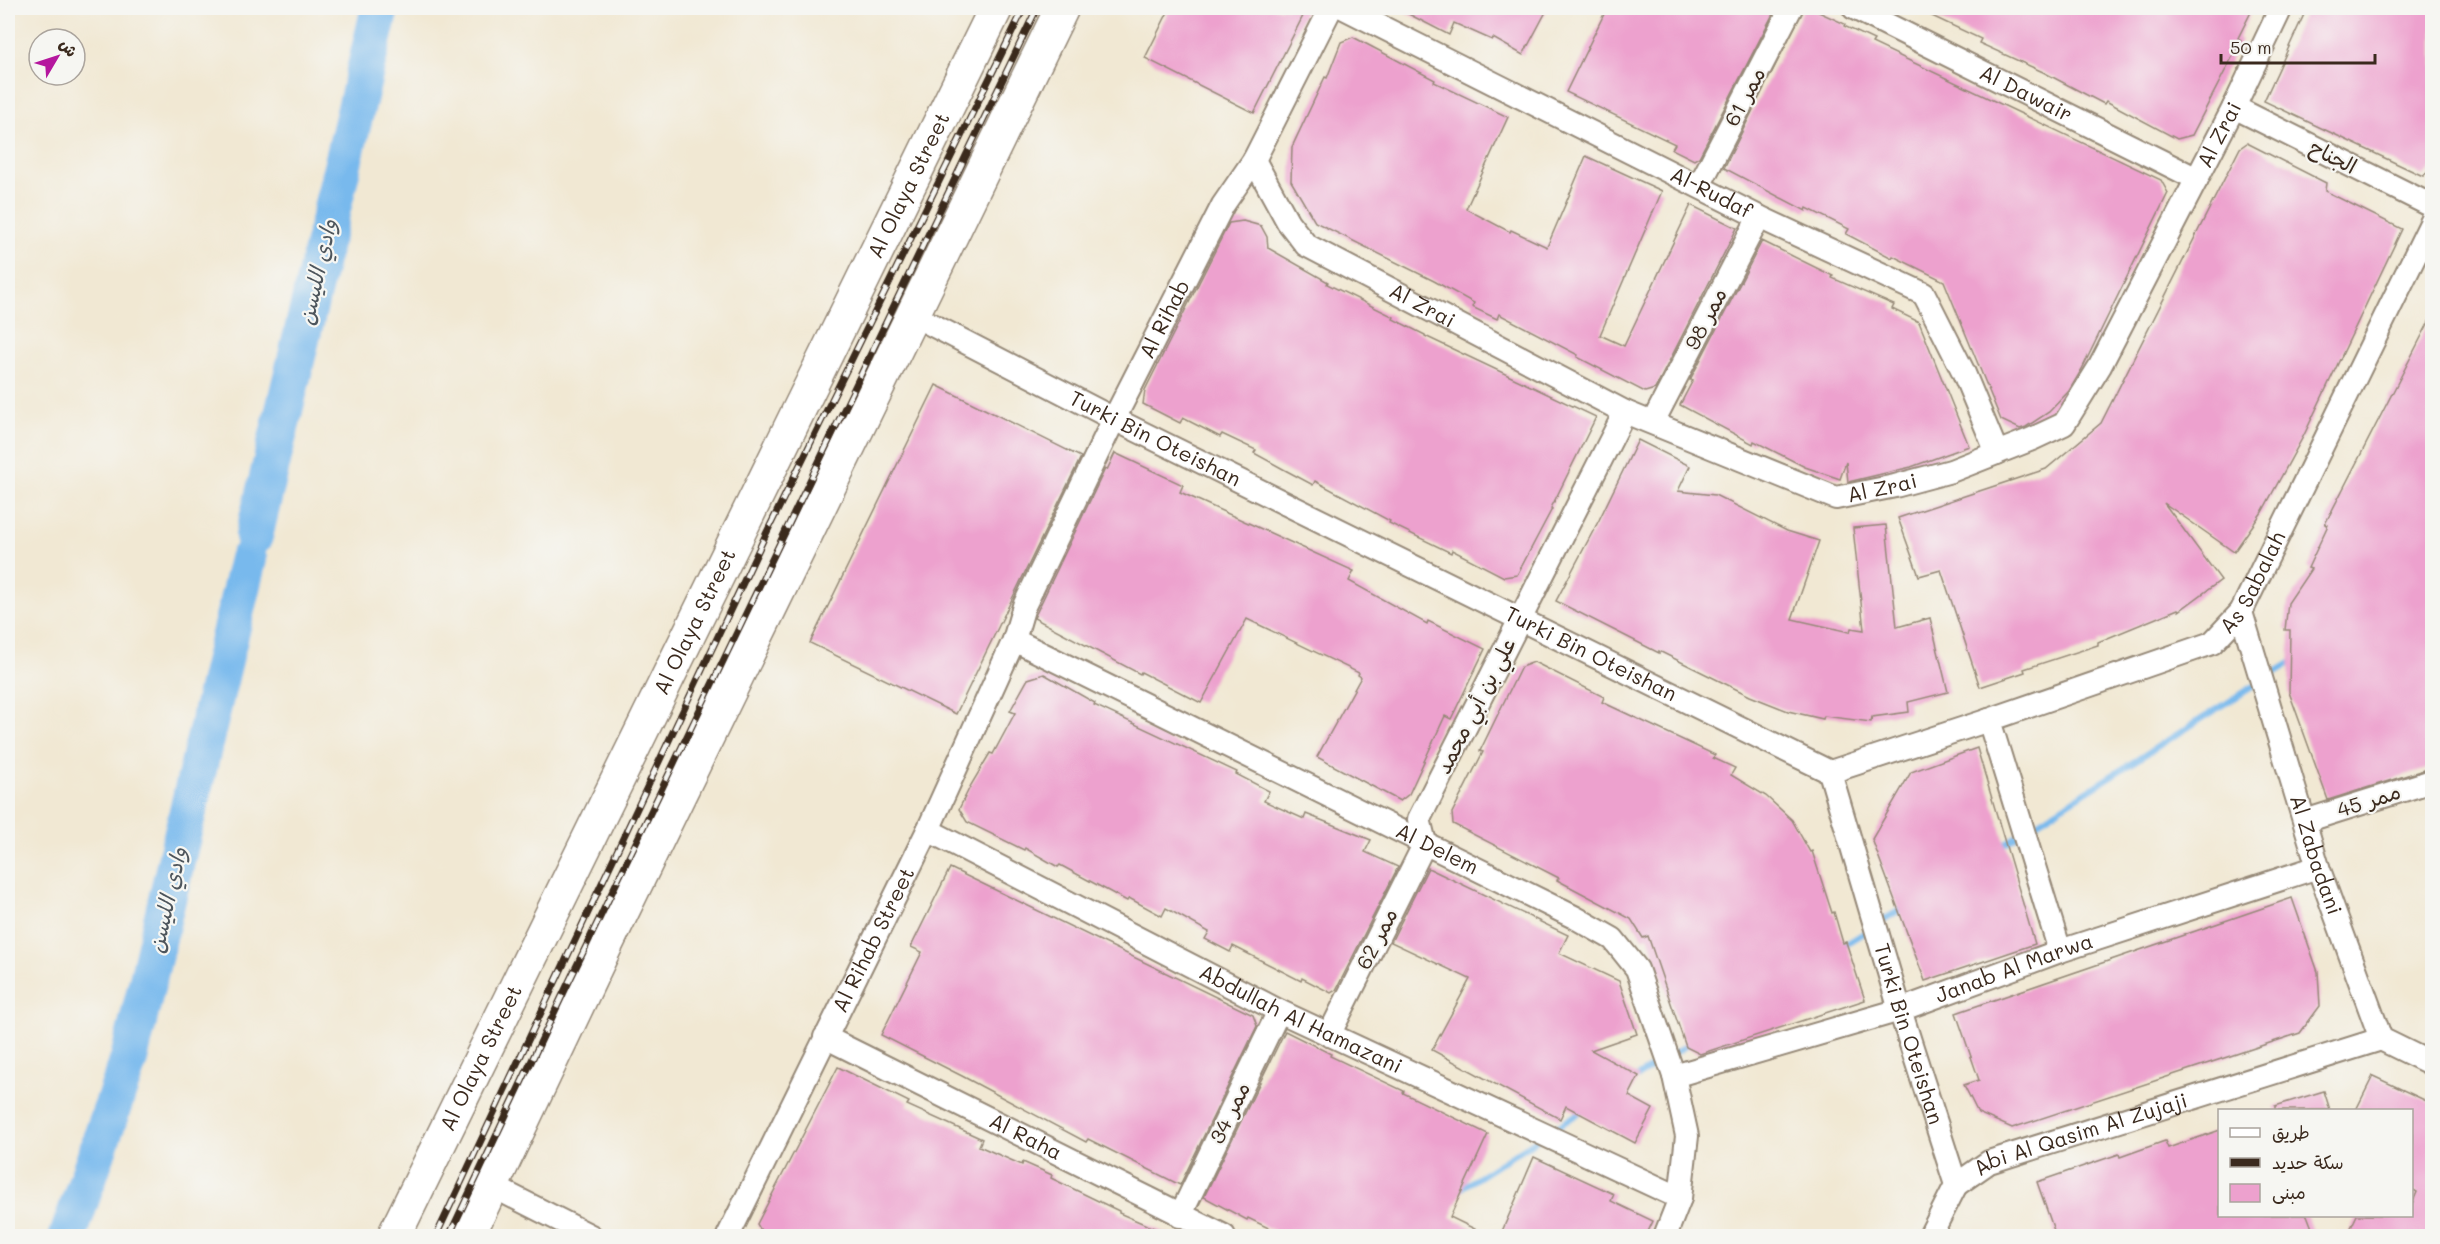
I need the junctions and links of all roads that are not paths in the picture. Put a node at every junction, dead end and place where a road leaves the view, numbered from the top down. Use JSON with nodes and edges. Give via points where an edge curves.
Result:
{"nodes":[{"id":1,"x":996,"y":8,"type":"edge"},
{"id":2,"x":1062,"y":8,"type":"edge"},
{"id":3,"x":1331,"y":8,"type":"edge"},
{"id":4,"x":1344,"y":8,"type":"edge"},
{"id":5,"x":1791,"y":8,"type":"edge"},
{"id":6,"x":1854,"y":8,"type":"edge"},
{"id":7,"x":2281,"y":8,"type":"edge"},
{"id":8,"x":2234,"y":107,"type":"junction"},
{"id":9,"x":1254,"y":160,"type":"junction"},
{"id":10,"x":2197,"y":179,"type":"junction"},
{"id":11,"x":1698,"y":186,"type":"junction"},
{"id":12,"x":2433,"y":206,"type":"edge"},
{"id":13,"x":1759,"y":217,"type":"junction"},
{"id":14,"x":2433,"y":221,"type":"edge"},
{"id":15,"x":913,"y":315,"type":"junction"},
{"id":16,"x":1625,"y":412,"type":"junction"},
{"id":17,"x":1114,"y":419,"type":"junction"},
{"id":18,"x":1653,"y":422,"type":"junction"},
{"id":19,"x":1997,"y":453,"type":"junction"},
{"id":20,"x":2241,"y":612,"type":"junction"},
{"id":21,"x":1520,"y":618,"type":"junction"},
{"id":22,"x":1014,"y":640,"type":"junction"},
{"id":23,"x":1989,"y":720,"type":"junction"},
{"id":24,"x":1830,"y":772,"type":"junction"},
{"id":25,"x":2433,"y":781,"type":"edge"},
{"id":26,"x":2305,"y":821,"type":"junction"},
{"id":27,"x":928,"y":830,"type":"junction"},
{"id":28,"x":1425,"y":843,"type":"junction"},
{"id":29,"x":2318,"y":867,"type":"junction"},
{"id":30,"x":2060,"y":951,"type":"junction"},
{"id":31,"x":1900,"y":1010,"type":"junction"},
{"id":32,"x":1279,"y":1011,"type":"junction"},
{"id":33,"x":1329,"y":1035,"type":"junction"},
{"id":34,"x":825,"y":1036,"type":"junction"},
{"id":35,"x":2381,"y":1039,"type":"junction"},
{"id":36,"x":2433,"y":1064,"type":"edge"},
{"id":37,"x":1674,"y":1076,"type":"junction"},
{"id":38,"x":1956,"y":1185,"type":"junction"},
{"id":39,"x":492,"y":1186,"type":"junction"},
{"id":40,"x":1680,"y":1198,"type":"junction"},
{"id":41,"x":1180,"y":1216,"type":"junction"},
{"id":42,"x":394,"y":1236,"type":"edge"},
{"id":43,"x":468,"y":1236,"type":"edge"},
{"id":44,"x":591,"y":1236,"type":"edge"},
{"id":45,"x":728,"y":1236,"type":"edge"},
{"id":46,"x":1224,"y":1236,"type":"edge"},
{"id":47,"x":1665,"y":1236,"type":"edge"},
{"id":48,"x":1930,"y":1236,"type":"edge"}],
"edges":[{"from":1,"to":42,"type":"main road","name":"Al Olaya Street"},
{"from":2,"to":15,"type":"main road"},
{"from":3,"to":9,"type":"street","name":"Al Rihab"},
{"from":4,"to":11,"type":"street","name":"Al-Rudaf"},
{"from":5,"to":11,"type":"street","name":"ممر 61"},
{"from":6,"to":10,"type":"street","name":"Al Dawair"},
{"from":7,"to":8,"type":"street","name":"Al Zrai"},
{"from":8,"to":10,"type":"street","name":"Al Zrai"},
{"from":8,"to":12,"type":"street","name":"الجناح"},
{"from":9,"to":16,"type":"street","name":"Al Zrai","via":[[1288,222],[1306,245]]},
{"from":9,"to":17,"type":"street","name":"Al Rihab","via":[[1222,205]]},
{"from":10,"to":19,"type":"street","name":"Al Zrai","via":[[2100,366],[2064,424]]},
{"from":11,"to":13,"type":"street","name":"Al-Rudaf"},
{"from":13,"to":18,"type":"street","name":"ممر 98"},
{"from":13,"to":19,"type":"street","name":"Al-Rudaf","via":[[1924,294],[1963,371]]},
{"from":14,"to":20,"type":"street","name":"As Sabalah"},
{"from":15,"to":17,"type":"street","name":"Turki Bin Oteishan"},
{"from":15,"to":39,"type":"main road"},
{"from":16,"to":18,"type":"street","name":"Al Zrai"},
{"from":16,"to":21,"type":"street","name":"علي بن أبي محمد"},
{"from":17,"to":21,"type":"street","name":"Turki Bin Oteishan"},
{"from":17,"to":22,"type":"street","name":"Al Rihab","via":[[1024,606]]},
{"from":18,"to":19,"type":"street","name":"Al Zrai","via":[[1836,498],[1951,471]]},
{"from":20,"to":23,"type":"street","name":"As Sabalah","via":[[2212,642]]},
{"from":20,"to":26,"type":"street","name":"Al Zabadani"},
{"from":21,"to":24,"type":"street","name":"Turki Bin Oteishan"},
{"from":21,"to":28,"type":"street","name":"علي بن أبي محمد","via":[[1419,819]]},
{"from":22,"to":27,"type":"street","name":"Al Rihab Street"},
{"from":22,"to":28,"type":"street","name":"Al Delem"},
{"from":23,"to":24,"type":"street","name":"As Sabalah"},
{"from":23,"to":30,"type":"street"},
{"from":24,"to":31,"type":"street","name":"Turki Bin Oteishan"},
{"from":25,"to":26,"type":"street","name":"ممر 45"},
{"from":26,"to":29,"type":"street","name":"Al Zabadani"},
{"from":27,"to":32,"type":"street","name":"Abdullah Al Hamazani"},
{"from":27,"to":34,"type":"street","name":"Al Rihab Street"},
{"from":28,"to":33,"type":"street","name":"ممر 62"},
{"from":28,"to":37,"type":"street","name":"Al Delem","via":[[1613,939],[1636,969]]},
{"from":29,"to":30,"type":"street","name":"Janab Al Marwa"},
{"from":29,"to":35,"type":"street","name":"Al Zabadani"},
{"from":30,"to":31,"type":"street","name":"Janab Al Marwa"},
{"from":31,"to":37,"type":"street","name":"Janab Al Marwa"},
{"from":31,"to":38,"type":"street","name":"Turki Bin Oteishan"},
{"from":32,"to":33,"type":"street","name":"Abdullah Al Hamazani"},
{"from":32,"to":41,"type":"street","name":"ممر 34"},
{"from":33,"to":40,"type":"street","name":"Abdullah Al Hamazani"},
{"from":34,"to":41,"type":"street","name":"Al Raha"},
{"from":34,"to":45,"type":"street","name":"Al Rihab Street"},
{"from":35,"to":36,"type":"street"},
{"from":35,"to":38,"type":"street","name":"Abi Al Qasim Al Zujaji","via":[[1989,1162]]},
{"from":37,"to":40,"type":"street","name":"Al Delem","via":[[1687,1136]]},
{"from":38,"to":48,"type":"street"},
{"from":39,"to":43,"type":"main road"},
{"from":39,"to":44,"type":"street"},
{"from":40,"to":47,"type":"street","name":"Al Delem"},
{"from":41,"to":46,"type":"street","name":"Al Raha"}]}
